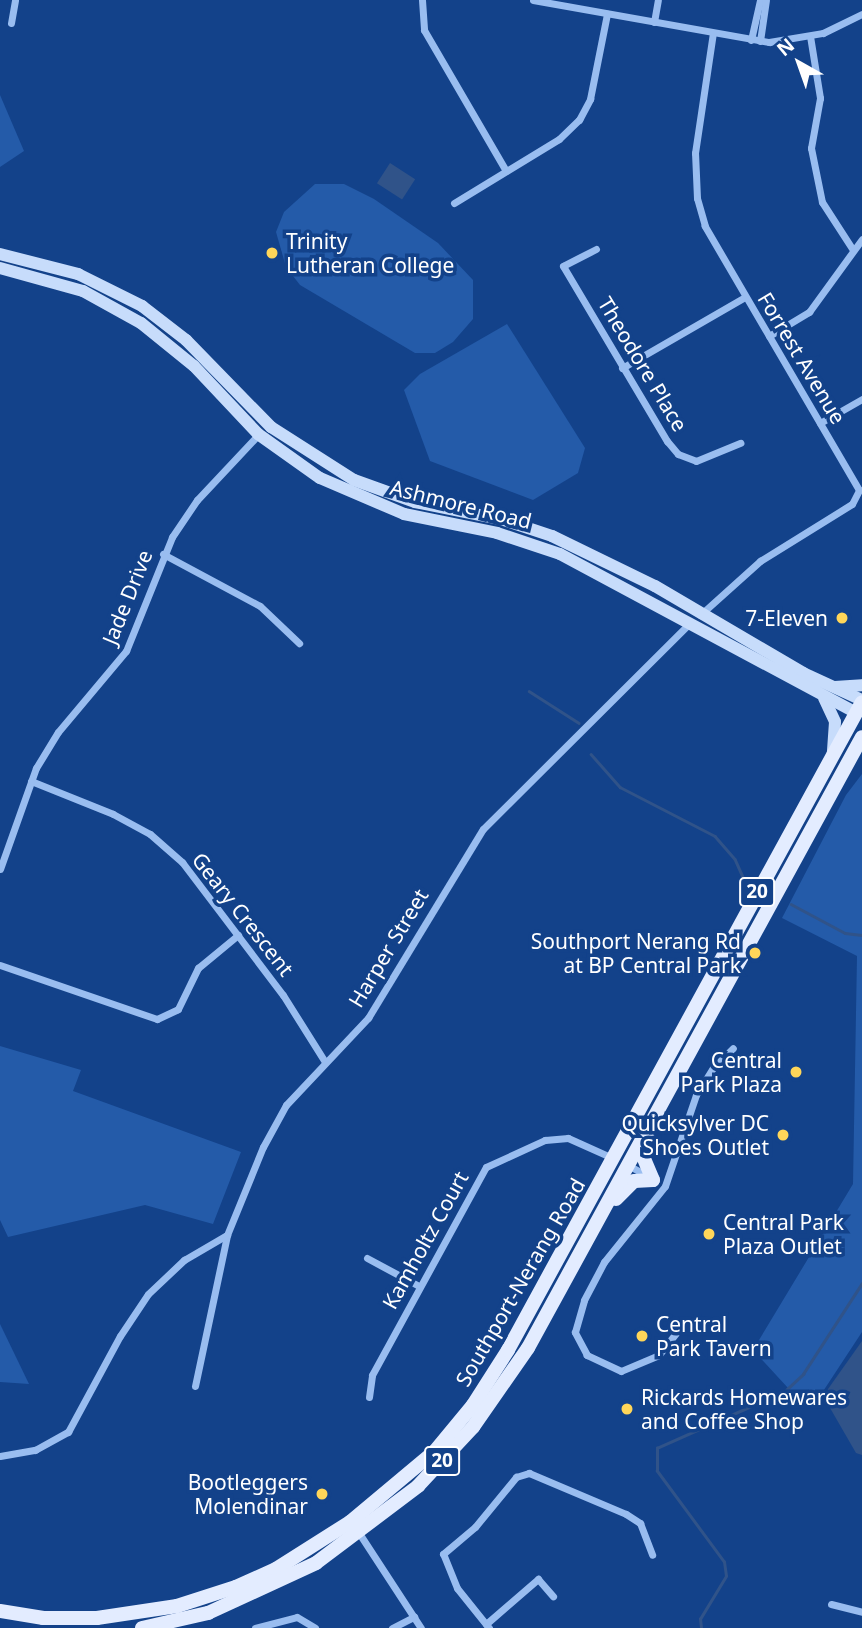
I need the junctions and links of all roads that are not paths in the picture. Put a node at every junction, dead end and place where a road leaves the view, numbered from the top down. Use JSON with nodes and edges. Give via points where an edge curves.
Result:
{"nodes":[{"id":1,"x":15,"y":0,"type":"edge"},
{"id":2,"x":422,"y":0,"type":"edge"},
{"id":3,"x":533,"y":0,"type":"edge"},
{"id":4,"x":658,"y":0,"type":"edge"},
{"id":5,"x":760,"y":0,"type":"edge"},
{"id":6,"x":766,"y":0,"type":"edge"},
{"id":7,"x":862,"y":13,"type":"edge"},
{"id":8,"x":607,"y":14,"type":"junction"},
{"id":9,"x":654,"y":22,"type":"junction"},
{"id":10,"x":11,"y":23,"type":"dead end"},
{"id":11,"x":713,"y":33,"type":"junction"},
{"id":12,"x":810,"y":36,"type":"junction"},
{"id":13,"x":755,"y":40,"type":"junction"},
{"id":14,"x":506,"y":171,"type":"junction"},
{"id":15,"x":454,"y":204,"type":"dead end"},
{"id":16,"x":862,"y":239,"type":"edge"},
{"id":17,"x":596,"y":249,"type":"dead end"},
{"id":18,"x":853,"y":250,"type":"junction"},
{"id":19,"x":0,"y":254,"type":"edge"},
{"id":20,"x":0,"y":268,"type":"edge"},
{"id":21,"x":746,"y":297,"type":"junction"},
{"id":22,"x":769,"y":336,"type":"junction"},
{"id":23,"x":622,"y":368,"type":"junction"},
{"id":24,"x":862,"y":399,"type":"edge"},
{"id":25,"x":820,"y":423,"type":"junction"},
{"id":26,"x":268,"y":424,"type":"junction"},
{"id":27,"x":258,"y":435,"type":"junction"},
{"id":28,"x":740,"y":443,"type":"dead end"},
{"id":29,"x":163,"y":554,"type":"junction"},
{"id":30,"x":704,"y":613,"type":"junction"},
{"id":31,"x":692,"y":622,"type":"junction"},
{"id":32,"x":299,"y":643,"type":"dead end"},
{"id":33,"x":862,"y":685,"type":"edge"},
{"id":34,"x":834,"y":687,"type":"junction"},
{"id":35,"x":823,"y":698,"type":"junction"},
{"id":36,"x":861,"y":708,"type":"edge"},
{"id":37,"x":862,"y":737,"type":"edge"},
{"id":38,"x":833,"y":756,"type":"junction"},
{"id":39,"x":862,"y":758,"type":"edge"},
{"id":40,"x":845,"y":769,"type":"junction"},
{"id":41,"x":31,"y":780,"type":"junction"},
{"id":42,"x":0,"y":869,"type":"edge"},
{"id":43,"x":238,"y":935,"type":"junction"},
{"id":44,"x":0,"y":965,"type":"edge"},
{"id":45,"x":733,"y":1048,"type":"dead end"},
{"id":46,"x":326,"y":1062,"type":"junction"},
{"id":47,"x":651,"y":1121,"type":"junction"},
{"id":48,"x":621,"y":1162,"type":"junction"},
{"id":49,"x":659,"y":1183,"type":"junction"},
{"id":50,"x":601,"y":1213,"type":"junction"},
{"id":51,"x":228,"y":1235,"type":"junction"},
{"id":52,"x":367,"y":1258,"type":"dead end"},
{"id":53,"x":419,"y":1286,"type":"junction"},
{"id":54,"x":676,"y":1333,"type":"dead end"},
{"id":55,"x":195,"y":1386,"type":"dead end"},
{"id":56,"x":369,"y":1396,"type":"dead end"},
{"id":57,"x":0,"y":1456,"type":"edge"},
{"id":58,"x":350,"y":1522,"type":"junction"},
{"id":59,"x":360,"y":1534,"type":"junction"},
{"id":60,"x":652,"y":1555,"type":"dead end"},
{"id":61,"x":553,"y":1596,"type":"dead end"},
{"id":62,"x":831,"y":1604,"type":"dead end"},
{"id":63,"x":0,"y":1611,"type":"edge"},
{"id":64,"x":862,"y":1612,"type":"edge"},
{"id":65,"x":414,"y":1617,"type":"junction"},
{"id":66,"x":488,"y":1626,"type":"edge"},
{"id":67,"x":142,"y":1628,"type":"edge"},
{"id":68,"x":255,"y":1628,"type":"edge"},
{"id":69,"x":314,"y":1628,"type":"edge"},
{"id":70,"x":392,"y":1628,"type":"edge"},
{"id":71,"x":421,"y":1628,"type":"edge"}],
"edges":[{"from":1,"to":10,"type":"street"},
{"from":2,"to":14,"type":"street","via":[[424,30]]},
{"from":3,"to":8,"type":"street"},
{"from":4,"to":9,"type":"street"},
{"from":5,"to":13,"type":"street"},
{"from":6,"to":13,"type":"street"},
{"from":7,"to":12,"type":"street","via":[[835,29]]},
{"from":8,"to":9,"type":"street"},
{"from":8,"to":14,"type":"street","via":[[590,99],[579,120],[559,139]]},
{"from":9,"to":11,"type":"street"},
{"from":11,"to":13,"type":"street"},
{"from":11,"to":21,"type":"street","name":"Forrest Avenue","via":[[695,153],[697,198],[705,226]]},
{"from":12,"to":13,"type":"street"},
{"from":12,"to":18,"type":"street","via":[[820,98],[811,148],[822,202]]},
{"from":14,"to":15,"type":"street"},
{"from":16,"to":18,"type":"street"},
{"from":17,"to":23,"type":"street","name":"Theodore Place","via":[[563,267]]},
{"from":18,"to":22,"type":"street","via":[[808,312]]},
{"from":19,"to":26,"type":"main road","name":"Ashmore Road","via":[[78,274],[142,306],[186,340]]},
{"from":20,"to":27,"type":"main road","name":"Ashmore Road","via":[[83,291],[141,323],[194,366]]},
{"from":21,"to":22,"type":"street","name":"Forrest Avenue"},
{"from":21,"to":23,"type":"street"},
{"from":22,"to":25,"type":"street","name":"Forrest Avenue"},
{"from":23,"to":28,"type":"street","name":"Theodore Place","via":[[678,454],[696,461]]},
{"from":24,"to":25,"type":"street"},
{"from":25,"to":30,"type":"street","name":"Forrest Avenue","via":[[859,490],[858,498],[760,561]]},
{"from":26,"to":27,"type":"street","name":"Jade Drive"},
{"from":26,"to":30,"type":"main road","name":"Ashmore Road","via":[[315,459],[373,489],[552,536]]},
{"from":27,"to":29,"type":"street","name":"Jade Drive","via":[[197,500]]},
{"from":27,"to":31,"type":"main road","name":"Ashmore Road","via":[[297,464],[355,496],[413,516],[531,543]]},
{"from":29,"to":32,"type":"street","via":[[260,606]]},
{"from":29,"to":41,"type":"street","name":"Jade Drive","via":[[126,650],[58,732]]},
{"from":30,"to":31,"type":"street","name":"Forrest Avenue"},
{"from":30,"to":34,"type":"main road","name":"Ashmore Road"},
{"from":31,"to":35,"type":"main road","name":"Ashmore Road"},
{"from":31,"to":46,"type":"street","name":"Harper Street","via":[[483,830],[379,1002]]},
{"from":33,"to":34,"type":"main road"},
{"from":34,"to":36,"type":"main road","name":"Ashmore Road"},
{"from":35,"to":36,"type":"main road","name":"Ashmore Road"},
{"from":35,"to":38,"type":"main road","via":[[835,722]]},
{"from":36,"to":38,"type":"main road","name":"Southport-Nerang Road","number":"20"},
{"from":37,"to":40,"type":"main road","name":"Southport-Nerang Road","number":"20"},
{"from":38,"to":48,"type":"main road","name":"Southport-Nerang Road","number":"20"},
{"from":39,"to":40,"type":"main road"},
{"from":40,"to":47,"type":"main road","name":"Southport-Nerang Road","number":"20"},
{"from":41,"to":42,"type":"street","name":"Jade Drive"},
{"from":41,"to":43,"type":"street","name":"Geary Crescent","via":[[150,834],[182,862]]},
{"from":43,"to":44,"type":"street","via":[[198,968],[178,1009],[157,1019]]},
{"from":43,"to":46,"type":"street","name":"Geary Crescent"},
{"from":45,"to":49,"type":"street","via":[[696,1095]]},
{"from":46,"to":51,"type":"street","name":"Harper Street","via":[[276,1121]]},
{"from":47,"to":48,"type":"main road","name":"Southport-Nerang Road","number":"20"},
{"from":47,"to":49,"type":"main road","via":[[643,1156]]},
{"from":48,"to":49,"type":"street","name":"Kamholtz Court"},
{"from":48,"to":50,"type":"main road","name":"Southport-Nerang Road","number":"20"},
{"from":48,"to":53,"type":"street","name":"Kamholtz Court","via":[[568,1138],[545,1140],[491,1164],[480,1175]]},
{"from":48,"to":58,"type":"main road","name":"Southport-Nerang Road","number":"20","via":[[485,1390],[420,1466]]},
{"from":49,"to":50,"type":"main road","via":[[629,1183]]},
{"from":49,"to":54,"type":"street","via":[[604,1262],[584,1300],[575,1332],[587,1355],[621,1371],[659,1355]]},
{"from":50,"to":59,"type":"main road","name":"Southport-Nerang Road","number":"20","via":[[528,1348],[495,1398],[418,1486]]},
{"from":51,"to":55,"type":"street","name":"Harper Street"},
{"from":51,"to":57,"type":"street","via":[[162,1279],[133,1314],[68,1432],[35,1450]]},
{"from":52,"to":53,"type":"street"},
{"from":53,"to":56,"type":"street","name":"Kamholtz Court","via":[[372,1375]]},
{"from":58,"to":59,"type":"street"},
{"from":58,"to":63,"type":"main road","name":"Southport-Nerang Road","number":"20","via":[[256,1579],[177,1606],[97,1618],[43,1618]]},
{"from":59,"to":65,"type":"street"},
{"from":59,"to":67,"type":"main road","name":"Southport-Nerang Road","number":"20","via":[[271,1587],[208,1613]]},
{"from":60,"to":66,"type":"street","via":[[640,1523],[626,1514],[529,1473],[516,1477],[475,1527],[443,1554],[457,1588]]},
{"from":61,"to":66,"type":"street","via":[[538,1579]]},
{"from":62,"to":64,"type":"street"},
{"from":65,"to":70,"type":"street"},
{"from":65,"to":71,"type":"street"},
{"from":68,"to":69,"type":"street","via":[[297,1618]]}]}
